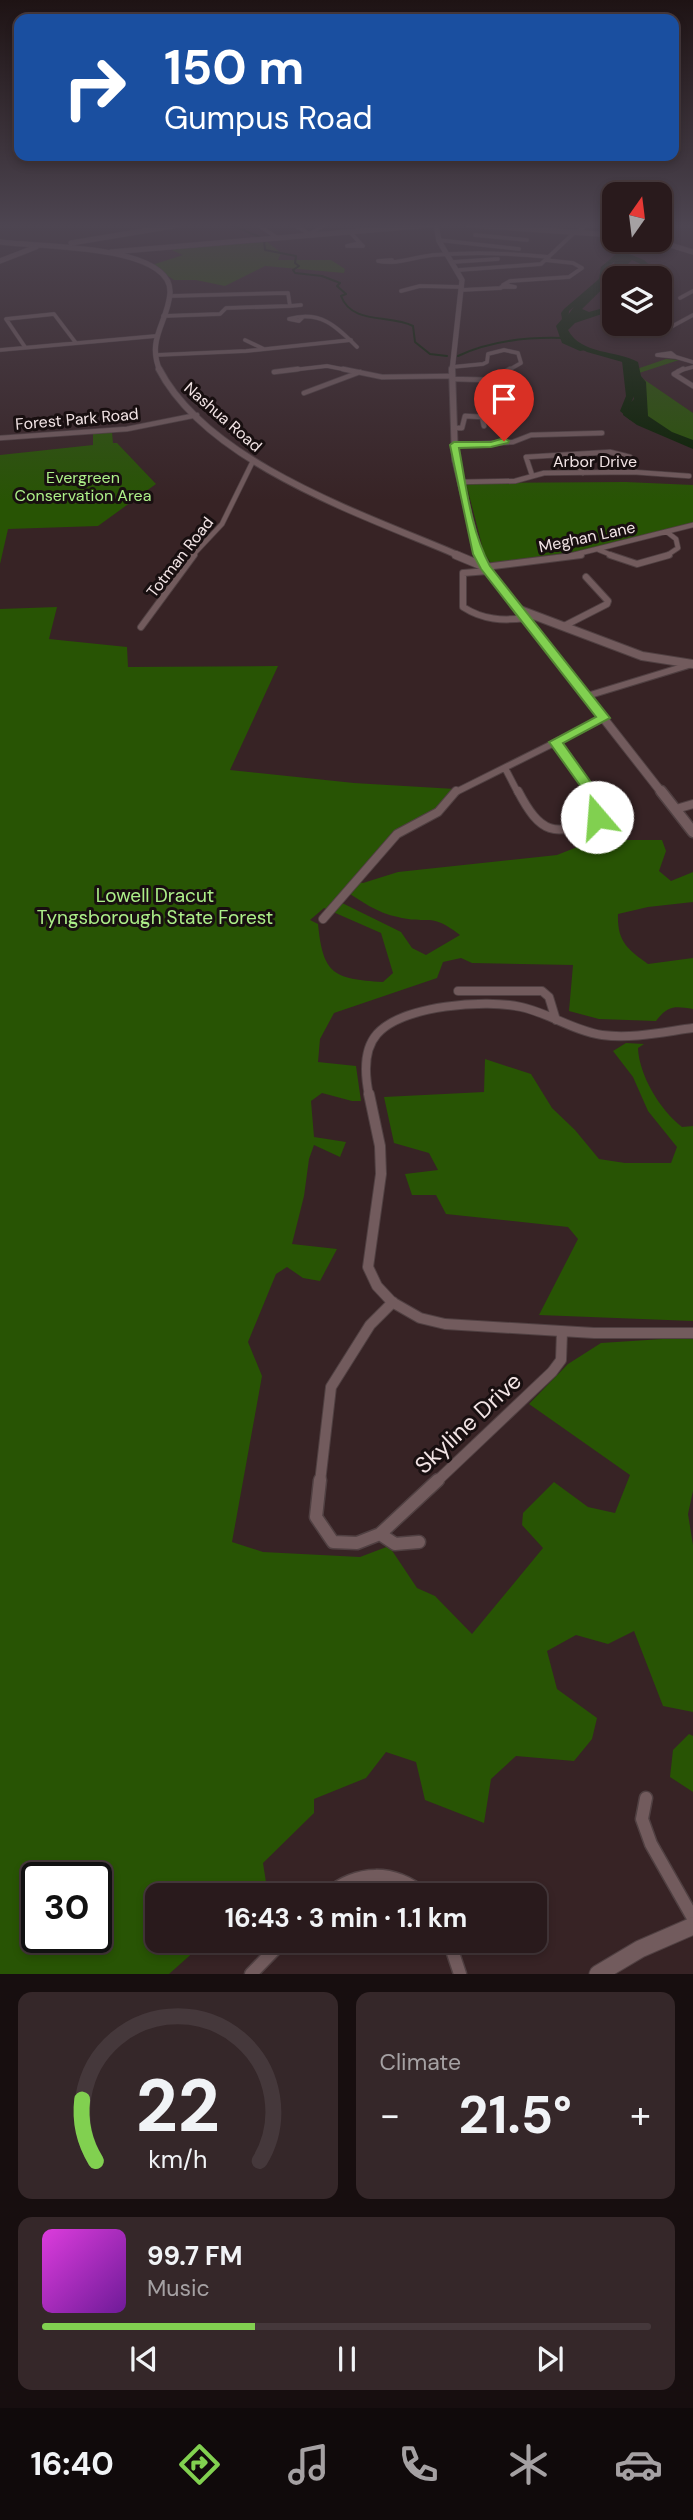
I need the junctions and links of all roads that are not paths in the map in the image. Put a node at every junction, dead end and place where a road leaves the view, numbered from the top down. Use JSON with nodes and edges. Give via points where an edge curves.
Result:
{"nodes":[{"id":1,"x":24,"y":317,"type":"edge"},
{"id":2,"x":56,"y":317,"type":"edge"},
{"id":3,"x":163,"y":317,"type":"edge"},
{"id":4,"x":305,"y":317,"type":"edge"},
{"id":5,"x":458,"y":317,"type":"edge"},
{"id":6,"x":689,"y":317,"type":"edge"},
{"id":7,"x":672,"y":326,"type":"edge"},
{"id":8,"x":156,"y":336,"type":"junction"},
{"id":9,"x":245,"y":340,"type":"dead end"},
{"id":10,"x":351,"y":340,"type":"junction"},
{"id":11,"x":76,"y":343,"type":"junction"},
{"id":12,"x":24,"y":347,"type":"junction"},
{"id":13,"x":357,"y":347,"type":"dead end"},
{"id":14,"x":0,"y":349,"type":"edge"},
{"id":15,"x":264,"y":349,"type":"junction"},
{"id":16,"x":156,"y":355,"type":"junction"},
{"id":17,"x":676,"y":357,"type":"dead end"},
{"id":18,"x":693,"y":365,"type":"edge"},
{"id":19,"x":452,"y":367,"type":"junction"},
{"id":20,"x":274,"y":372,"type":"dead end"},
{"id":21,"x":360,"y":372,"type":"junction"},
{"id":22,"x":453,"y":377,"type":"junction"},
{"id":23,"x":693,"y":386,"type":"edge"},
{"id":24,"x":304,"y":393,"type":"dead end"},
{"id":25,"x":197,"y":415,"type":"junction"},
{"id":26,"x":484,"y":426,"type":"dead end"},
{"id":27,"x":454,"y":428,"type":"junction"},
{"id":28,"x":601,"y":433,"type":"dead end"},
{"id":29,"x":0,"y":438,"type":"edge"},
{"id":30,"x":454,"y":445,"type":"junction"},
{"id":31,"x":572,"y":455,"type":"junction"},
{"id":32,"x":253,"y":461,"type":"junction"},
{"id":33,"x":633,"y":472,"type":"junction"},
{"id":34,"x":583,"y":473,"type":"junction"},
{"id":35,"x":531,"y":475,"type":"junction"},
{"id":36,"x":689,"y":476,"type":"dead end"},
{"id":37,"x":460,"y":482,"type":"junction"},
{"id":38,"x":693,"y":525,"type":"edge"},
{"id":39,"x":667,"y":532,"type":"junction"},
{"id":40,"x":599,"y":550,"type":"junction"},
{"id":41,"x":487,"y":569,"type":"junction"},
{"id":42,"x":586,"y":576,"type":"dead end"},
{"id":43,"x":519,"y":609,"type":"junction"},
{"id":44,"x":540,"y":618,"type":"junction"},
{"id":45,"x":528,"y":622,"type":"junction"},
{"id":46,"x":564,"y":626,"type":"junction"},
{"id":47,"x":141,"y":627,"type":"dead end"},
{"id":48,"x":692,"y":664,"type":"edge"},
{"id":49,"x":587,"y":696,"type":"junction"},
{"id":50,"x":604,"y":718,"type":"junction"},
{"id":51,"x":556,"y":742,"type":"junction"},
{"id":52,"x":505,"y":768,"type":"junction"},
{"id":53,"x":693,"y":804,"type":"edge"},
{"id":54,"x":676,"y":809,"type":"junction"},
{"id":55,"x":693,"y":832,"type":"edge"},
{"id":56,"x":323,"y":919,"type":"dead end"},
{"id":57,"x":458,"y":991,"type":"dead end"},
{"id":58,"x":556,"y":1020,"type":"junction"},
{"id":59,"x":693,"y":1028,"type":"edge"},
{"id":60,"x":393,"y":1302,"type":"junction"},
{"id":61,"x":562,"y":1332,"type":"junction"},
{"id":62,"x":693,"y":1333,"type":"edge"},
{"id":63,"x":380,"y":1534,"type":"junction"},
{"id":64,"x":419,"y":1542,"type":"dead end"},
{"id":65,"x":646,"y":1798,"type":"dead end"},
{"id":66,"x":341,"y":1883,"type":"edge"},
{"id":67,"x":408,"y":1883,"type":"edge"},
{"id":68,"x":693,"y":1917,"type":"edge"},
{"id":69,"x":693,"y":1926,"type":"edge"},
{"id":70,"x":271,"y":1953,"type":"edge"},
{"id":71,"x":453,"y":1953,"type":"edge"},
{"id":72,"x":251,"y":1974,"type":"edge"},
{"id":73,"x":460,"y":1974,"type":"edge"},
{"id":74,"x":598,"y":1974,"type":"edge"}],
"edges":[{"from":1,"to":12,"type":"street","via":[[6,319]]},
{"from":2,"to":11,"type":"street"},
{"from":3,"to":8,"type":"main road","name":"Nashua Road"},
{"from":4,"to":10,"type":"street","via":[[329,319]]},
{"from":5,"to":19,"type":"main road"},
{"from":6,"to":7,"type":"street"},
{"from":8,"to":11,"type":"street"},
{"from":8,"to":16,"type":"main road","name":"Nashua Road"},
{"from":9,"to":15,"type":"street"},
{"from":10,"to":13,"type":"street"},
{"from":10,"to":15,"type":"street"},
{"from":11,"to":12,"type":"street"},
{"from":12,"to":14,"type":"street"},
{"from":15,"to":16,"type":"street"},
{"from":16,"to":25,"type":"main road","name":"Nashua Road","via":[[168,386]]},
{"from":17,"to":18,"type":"street"},
{"from":18,"to":23,"type":"street","via":[[674,374]]},
{"from":19,"to":22,"type":"main road"},
{"from":19,"to":22,"type":"street","via":[[483,365],[488,354],[504,350],[518,353],[521,363],[491,380]]},
{"from":20,"to":21,"type":"street","via":[[327,366]]},
{"from":21,"to":22,"type":"street","via":[[382,377]]},
{"from":21,"to":24,"type":"street"},
{"from":22,"to":27,"type":"main road"},
{"from":25,"to":29,"type":"street","name":"Forest Park Road","via":[[127,429]]},
{"from":25,"to":32,"type":"main road","name":"Nashua Road"},
{"from":26,"to":27,"type":"street","via":[[482,417],[465,416],[462,428]]},
{"from":27,"to":30,"type":"main road"},
{"from":28,"to":30,"type":"street","via":[[531,435],[513,442]]},
{"from":30,"to":37,"type":"main road"},
{"from":31,"to":33,"type":"street","via":[[622,453],[635,464]]},
{"from":31,"to":34,"type":"street"},
{"from":31,"to":35,"type":"street","via":[[526,457]]},
{"from":32,"to":41,"type":"main road","name":"Nashua Road","via":[[290,482]]},
{"from":32,"to":47,"type":"street","name":"Totman Road","via":[[222,524]]},
{"from":33,"to":34,"type":"street","name":"Arbor Drive"},
{"from":33,"to":36,"type":"street","name":"Arbor Drive"},
{"from":34,"to":35,"type":"street","name":"Arbor Drive"},
{"from":35,"to":37,"type":"street","name":"Arbor Drive","via":[[515,481]]},
{"from":37,"to":41,"type":"main road","via":[[478,554]]},
{"from":38,"to":39,"type":"street","name":"Meghan Lane"},
{"from":39,"to":40,"type":"street","name":"Meghan Lane"},
{"from":39,"to":40,"type":"street","via":[[676,539],[676,552],[647,565]]},
{"from":40,"to":41,"type":"street","name":"Meghan Lane"},
{"from":41,"to":43,"type":"main road"},
{"from":41,"to":45,"type":"street","name":"Meghan Lane","via":[[463,573],[463,607],[488,619]]},
{"from":42,"to":46,"type":"street","via":[[607,604]]},
{"from":43,"to":44,"type":"main road"},
{"from":43,"to":45,"type":"main road"},
{"from":44,"to":45,"type":"main road"},
{"from":44,"to":46,"type":"main road"},
{"from":45,"to":49,"type":"main road"},
{"from":46,"to":48,"type":"main road","via":[[642,656]]},
{"from":48,"to":49,"type":"street"},
{"from":49,"to":50,"type":"main road"},
{"from":50,"to":51,"type":"street"},
{"from":50,"to":54,"type":"main road"},
{"from":51,"to":52,"type":"street"},
{"from":51,"to":52,"type":"street","via":[[600,805],[597,817],[586,824],[551,829],[538,824]]},
{"from":52,"to":56,"type":"street","via":[[457,790],[428,820],[397,834]]},
{"from":53,"to":54,"type":"street"},
{"from":54,"to":55,"type":"main road"},
{"from":57,"to":58,"type":"street","via":[[542,991],[549,997]]},
{"from":58,"to":59,"type":"street","via":[[604,1035]]},
{"from":58,"to":60,"type":"street","via":[[524,1007],[489,1003],[398,1018],[374,1035],[367,1082],[382,1160],[368,1266],[372,1279]]},
{"from":60,"to":61,"type":"street","via":[[432,1322]]},
{"from":60,"to":63,"type":"street","name":"Skyline Drive","via":[[370,1325],[331,1387],[316,1517],[334,1542],[346,1546]]},
{"from":61,"to":62,"type":"street"},
{"from":61,"to":63,"type":"street","name":"Skyline Drive","via":[[561,1360],[552,1372]]},
{"from":63,"to":64,"type":"street","via":[[395,1544]]},
{"from":65,"to":68,"type":"street","via":[[642,1819]]},
{"from":66,"to":67,"type":"street","via":[[362,1875]]},
{"from":69,"to":74,"type":"main road"},
{"from":70,"to":72,"type":"street"},
{"from":71,"to":73,"type":"street"}]}
